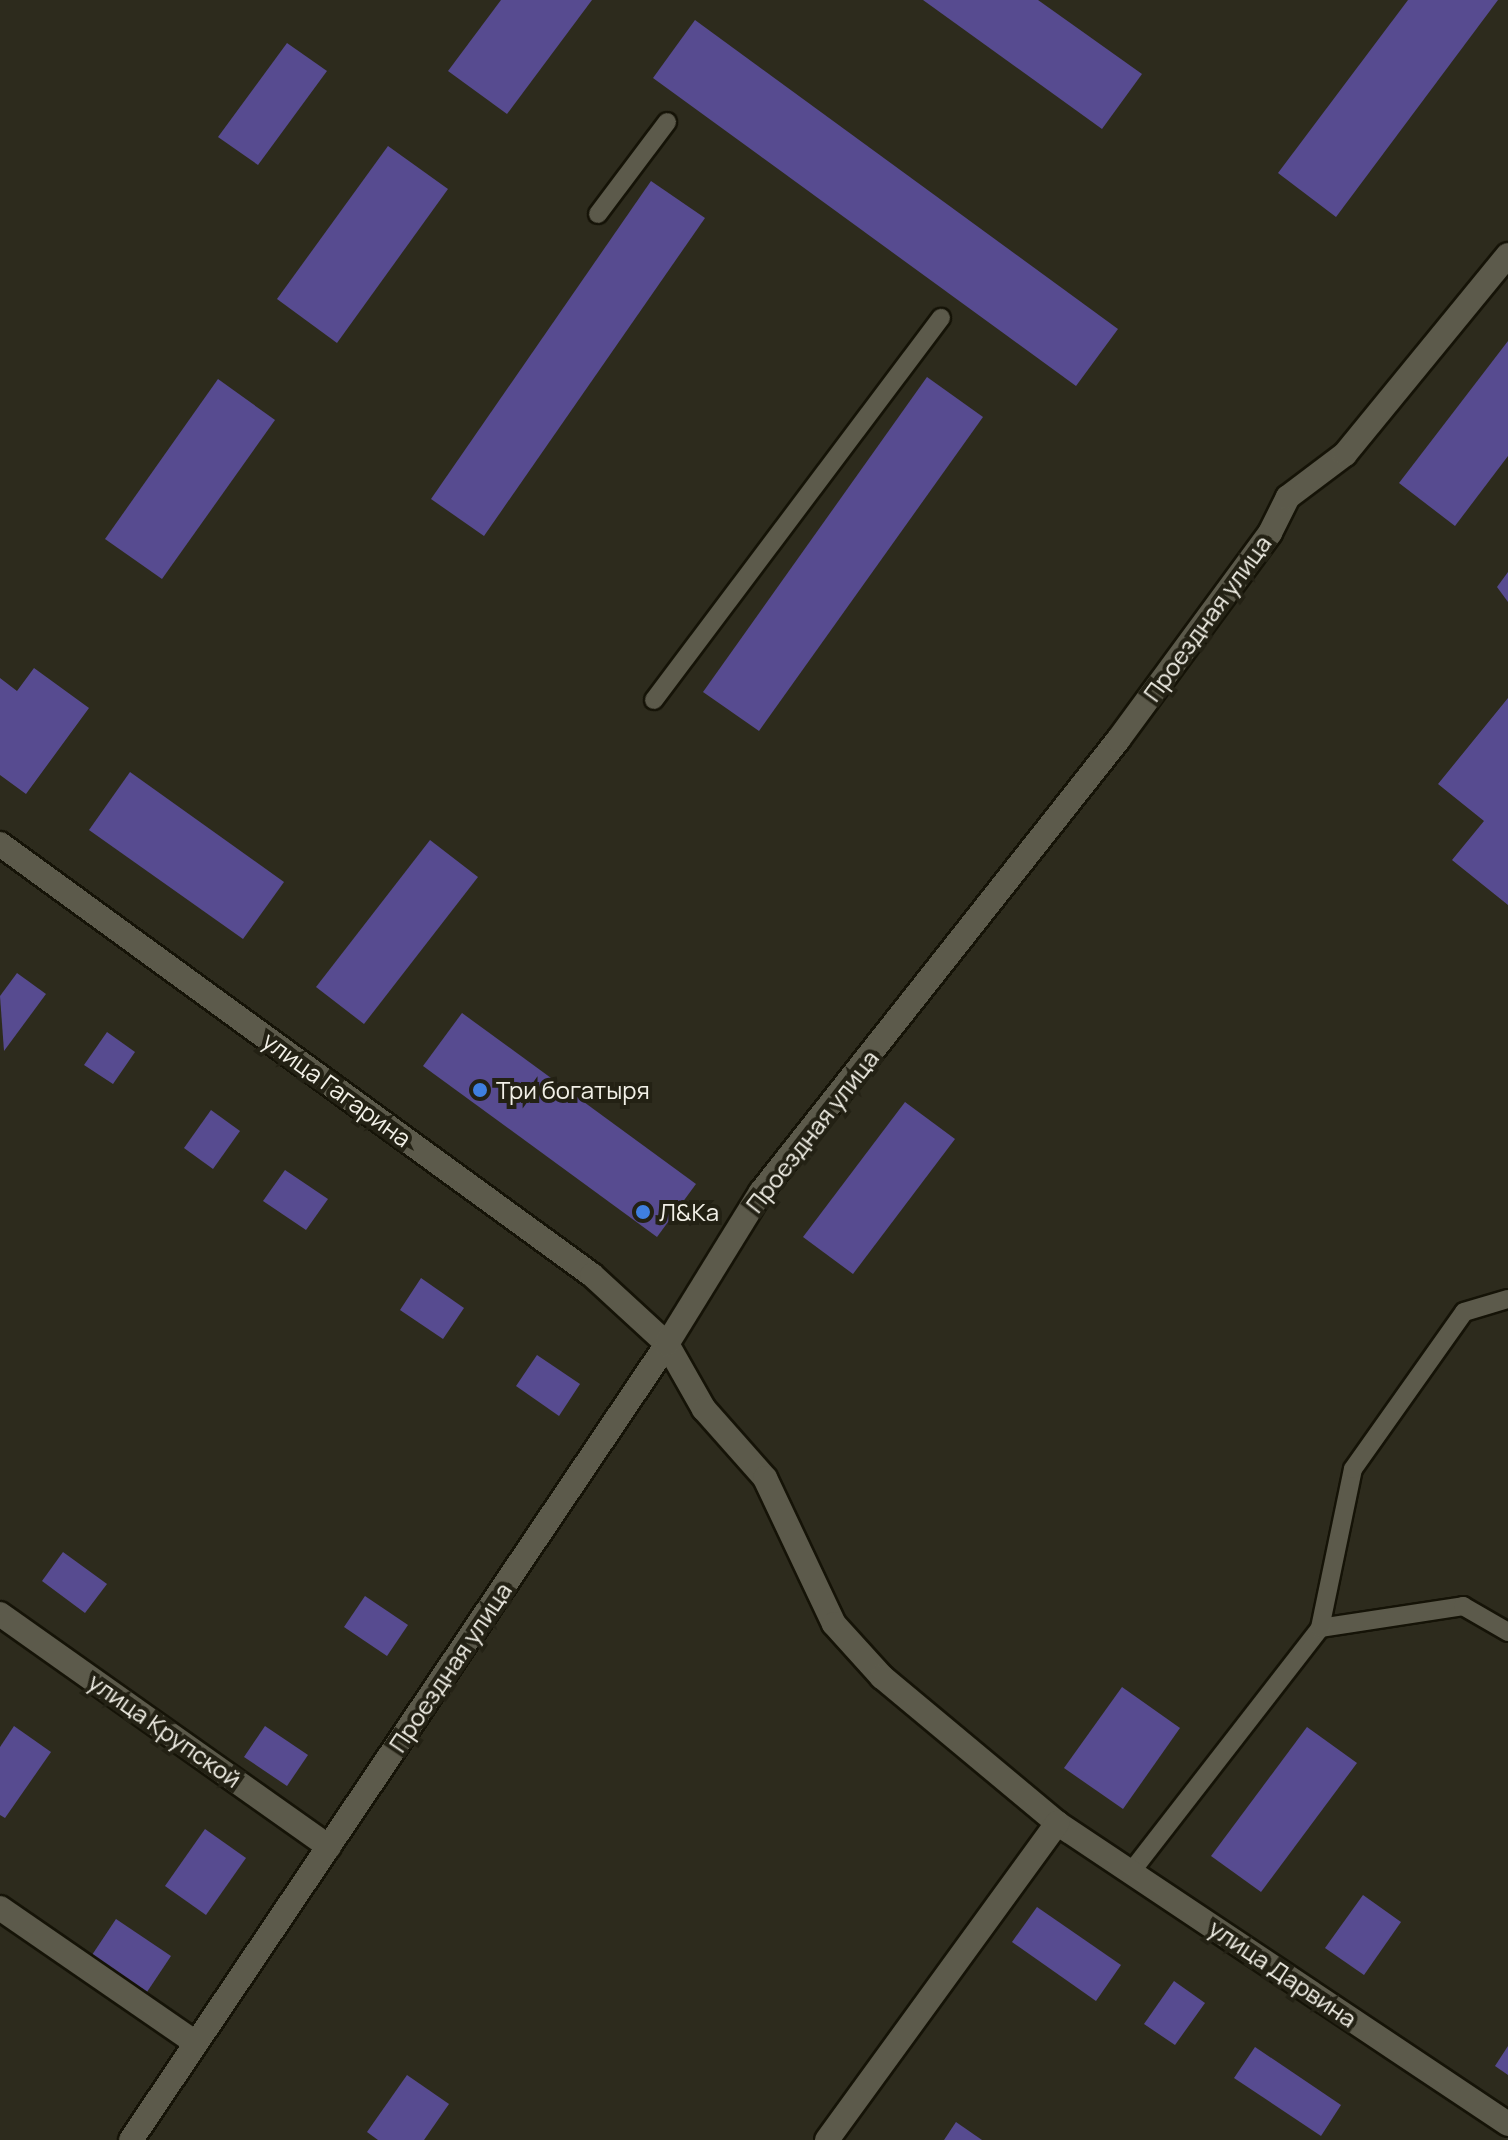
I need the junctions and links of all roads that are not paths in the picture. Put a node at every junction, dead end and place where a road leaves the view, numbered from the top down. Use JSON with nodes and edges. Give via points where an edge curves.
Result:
{"nodes":[{"id":1,"x":667,"y":122,"type":"dead end"},
{"id":2,"x":598,"y":214,"type":"dead end"},
{"id":3,"x":1508,"y":255,"type":"edge"},
{"id":4,"x":941,"y":318,"type":"dead end"},
{"id":5,"x":654,"y":700,"type":"dead end"},
{"id":6,"x":0,"y":844,"type":"edge"},
{"id":7,"x":1508,"y":1299,"type":"edge"},
{"id":8,"x":667,"y":1344,"type":"junction"},
{"id":9,"x":0,"y":1614,"type":"edge"},
{"id":10,"x":1320,"y":1628,"type":"junction"},
{"id":11,"x":1508,"y":1632,"type":"edge"},
{"id":12,"x":1057,"y":1823,"type":"junction"},
{"id":13,"x":329,"y":1847,"type":"junction"},
{"id":14,"x":1131,"y":1872,"type":"junction"},
{"id":15,"x":0,"y":1908,"type":"edge"},
{"id":16,"x":196,"y":2043,"type":"junction"},
{"id":17,"x":1508,"y":2124,"type":"edge"},
{"id":18,"x":131,"y":2140,"type":"edge"},
{"id":19,"x":827,"y":2140,"type":"edge"}],
"edges":[{"from":1,"to":2,"type":"lane"},
{"from":3,"to":8,"type":"street","name":"Проездная улица","via":[[1345,454],[1288,497],[1270,533],[1118,740],[761,1192]]},
{"from":4,"to":5,"type":"lane"},
{"from":6,"to":8,"type":"street","name":"улица Гагарина","via":[[592,1275]]},
{"from":7,"to":10,"type":"lane","via":[[1464,1312],[1353,1469]]},
{"from":8,"to":12,"type":"street","name":"улица Гагарина","via":[[704,1409],[765,1478],[834,1624],[882,1677]]},
{"from":8,"to":13,"type":"street","name":"Проездная улица"},
{"from":9,"to":13,"type":"street","name":"улица Крупской"},
{"from":10,"to":11,"type":"lane","via":[[1463,1606]]},
{"from":10,"to":14,"type":"lane"},
{"from":12,"to":14,"type":"street","name":"улица Дарвина"},
{"from":12,"to":19,"type":"street"},
{"from":13,"to":16,"type":"street","name":"Проездная улица"},
{"from":14,"to":17,"type":"street","name":"улица Дарвина"},
{"from":15,"to":16,"type":"street"},
{"from":16,"to":18,"type":"street","name":"Проездная улица"}]}
